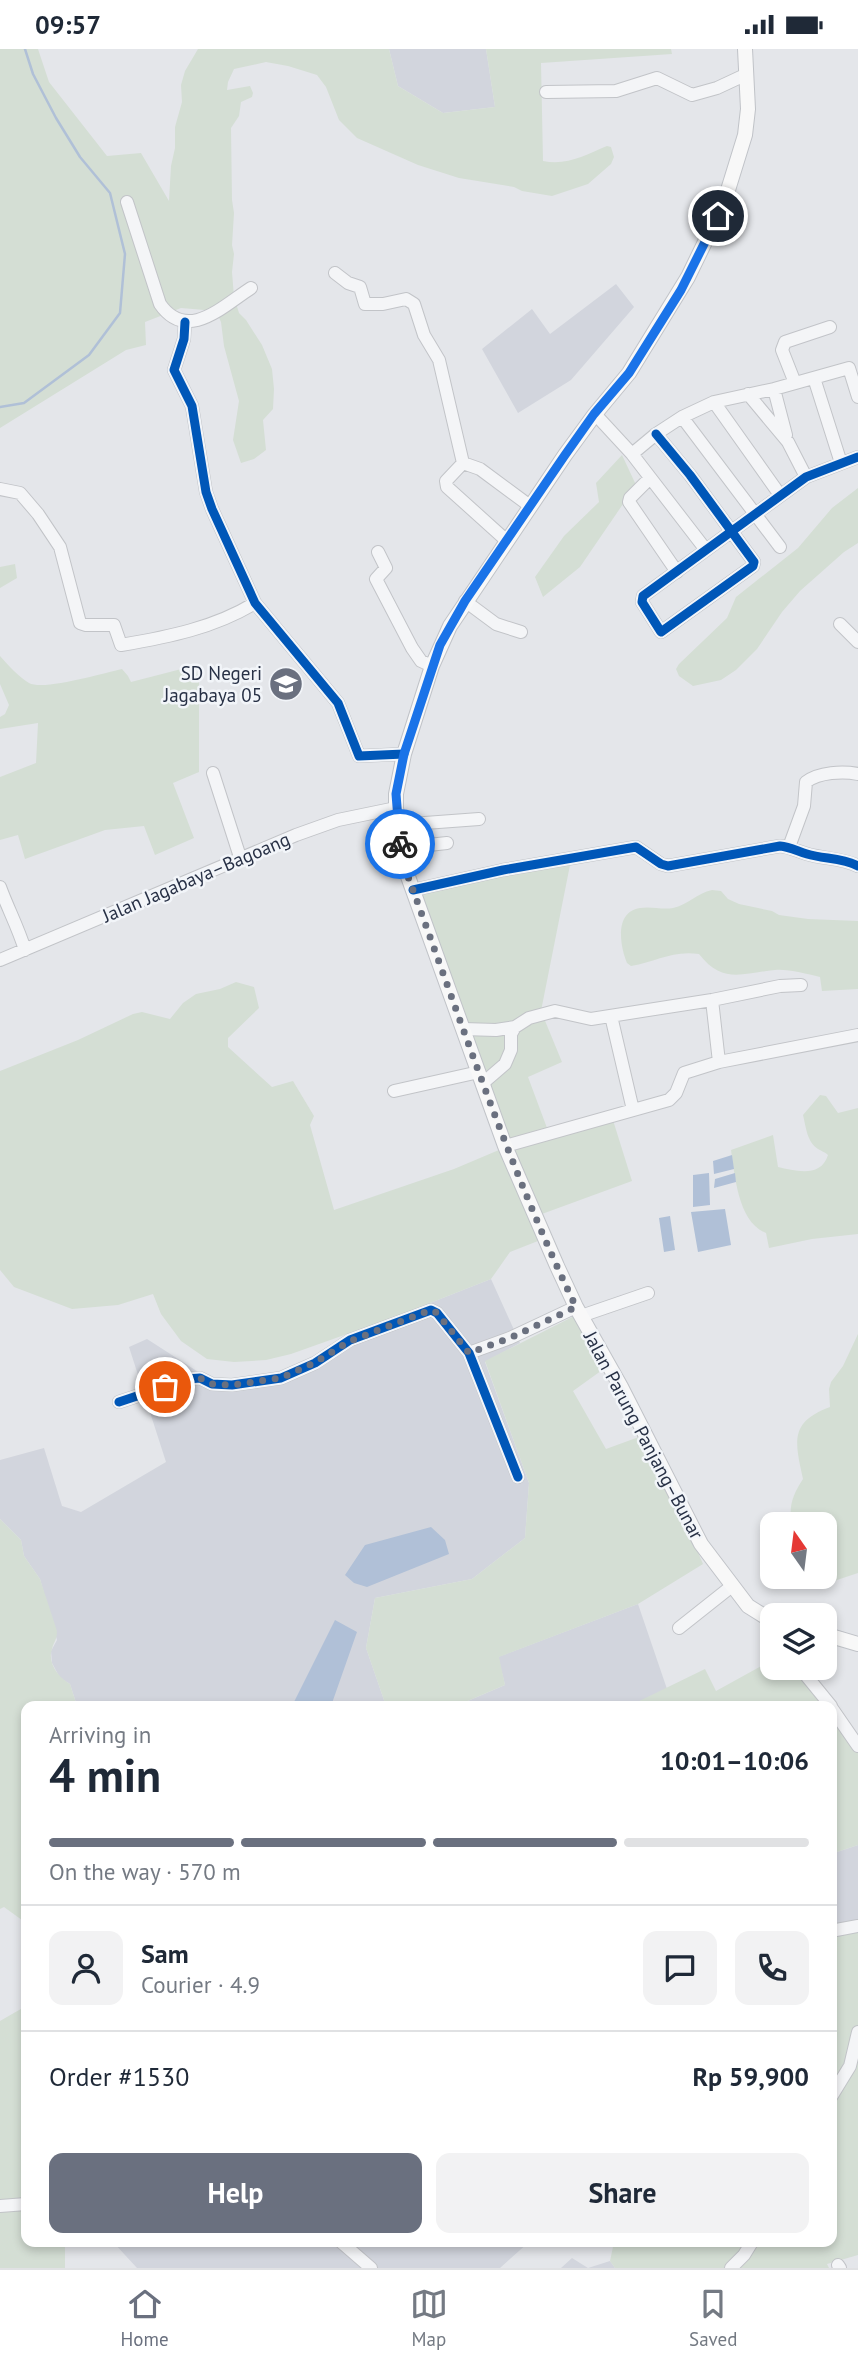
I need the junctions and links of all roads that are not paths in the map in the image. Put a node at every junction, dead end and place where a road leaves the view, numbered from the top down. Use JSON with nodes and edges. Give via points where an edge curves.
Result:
{"nodes":[{"id":1,"x":745,"y":49,"type":"edge"},
{"id":2,"x":747,"y":74,"type":"junction"},
{"id":3,"x":547,"y":92,"type":"dead end"},
{"id":4,"x":127,"y":202,"type":"dead end"},
{"id":5,"x":335,"y":273,"type":"dead end"},
{"id":6,"x":251,"y":288,"type":"dead end"},
{"id":7,"x":185,"y":322,"type":"junction"},
{"id":8,"x":830,"y":327,"type":"dead end"},
{"id":9,"x":853,"y":366,"type":"edge"},
{"id":10,"x":814,"y":378,"type":"junction"},
{"id":11,"x":794,"y":383,"type":"junction"},
{"id":12,"x":774,"y":389,"type":"junction"},
{"id":13,"x":748,"y":394,"type":"junction"},
{"id":14,"x":858,"y":397,"type":"edge"},
{"id":15,"x":714,"y":402,"type":"junction"},
{"id":16,"x":594,"y":414,"type":"junction"},
{"id":17,"x":682,"y":417,"type":"junction"},
{"id":18,"x":656,"y":433,"type":"junction"},
{"id":19,"x":788,"y":442,"type":"junction"},
{"id":20,"x":632,"y":454,"type":"junction"},
{"id":21,"x":858,"y":457,"type":"edge"},
{"id":22,"x":463,"y":463,"type":"junction"},
{"id":23,"x":841,"y":463,"type":"junction"},
{"id":24,"x":806,"y":477,"type":"junction"},
{"id":25,"x":650,"y":478,"type":"junction"},
{"id":26,"x":0,"y":489,"type":"edge"},
{"id":27,"x":780,"y":495,"type":"junction"},
{"id":28,"x":530,"y":506,"type":"junction"},
{"id":29,"x":756,"y":514,"type":"junction"},
{"id":30,"x":733,"y":531,"type":"junction"},
{"id":31,"x":507,"y":541,"type":"junction"},
{"id":32,"x":780,"y":547,"type":"dead end"},
{"id":33,"x":706,"y":551,"type":"junction"},
{"id":34,"x":378,"y":552,"type":"dead end"},
{"id":35,"x":677,"y":572,"type":"junction"},
{"id":36,"x":465,"y":601,"type":"junction"},
{"id":37,"x":255,"y":603,"type":"junction"},
{"id":38,"x":840,"y":624,"type":"dead end"},
{"id":39,"x":521,"y":632,"type":"dead end"},
{"id":40,"x":858,"y":642,"type":"edge"},
{"id":41,"x":432,"y":666,"type":"junction"},
{"id":42,"x":404,"y":754,"type":"junction"},
{"id":43,"x":213,"y":773,"type":"dead end"},
{"id":44,"x":858,"y":774,"type":"edge"},
{"id":45,"x":396,"y":808,"type":"junction"},
{"id":46,"x":479,"y":819,"type":"dead end"},
{"id":47,"x":398,"y":825,"type":"junction"},
{"id":48,"x":447,"y":843,"type":"dead end"},
{"id":49,"x":789,"y":847,"type":"junction"},
{"id":50,"x":401,"y":848,"type":"junction"},
{"id":51,"x":240,"y":857,"type":"junction"},
{"id":52,"x":858,"y":866,"type":"edge"},
{"id":53,"x":0,"y":887,"type":"edge"},
{"id":54,"x":413,"y":890,"type":"junction"},
{"id":55,"x":25,"y":950,"type":"junction"},
{"id":56,"x":0,"y":960,"type":"edge"},
{"id":57,"x":801,"y":985,"type":"dead end"},
{"id":58,"x":712,"y":1000,"type":"junction"},
{"id":59,"x":611,"y":1016,"type":"junction"},
{"id":60,"x":514,"y":1027,"type":"junction"},
{"id":61,"x":463,"y":1029,"type":"junction"},
{"id":62,"x":858,"y":1035,"type":"edge"},
{"id":63,"x":719,"y":1062,"type":"junction"},
{"id":64,"x":481,"y":1077,"type":"junction"},
{"id":65,"x":394,"y":1091,"type":"dead end"},
{"id":66,"x":633,"y":1110,"type":"junction"},
{"id":67,"x":505,"y":1146,"type":"junction"},
{"id":68,"x":648,"y":1293,"type":"dead end"},
{"id":69,"x":579,"y":1311,"type":"junction"},
{"id":70,"x":469,"y":1353,"type":"junction"},
{"id":71,"x":119,"y":1402,"type":"dead end"},
{"id":72,"x":518,"y":1477,"type":"dead end"},
{"id":73,"x":732,"y":1586,"type":"junction"},
{"id":74,"x":760,"y":1615,"type":"edge"},
{"id":75,"x":679,"y":1628,"type":"dead end"},
{"id":76,"x":837,"y":1637,"type":"edge"},
{"id":77,"x":858,"y":1643,"type":"edge"},
{"id":78,"x":810,"y":1680,"type":"edge"},
{"id":79,"x":826,"y":1701,"type":"edge"},
{"id":80,"x":837,"y":1716,"type":"edge"},
{"id":81,"x":858,"y":1746,"type":"edge"},
{"id":82,"x":858,"y":1926,"type":"edge"},
{"id":83,"x":837,"y":1930,"type":"edge"},
{"id":84,"x":858,"y":2032,"type":"edge"},
{"id":85,"x":837,"y":2087,"type":"edge"},
{"id":86,"x":21,"y":2204,"type":"edge"},
{"id":87,"x":0,"y":2206,"type":"edge"},
{"id":88,"x":347,"y":2247,"type":"edge"},
{"id":89,"x":748,"y":2247,"type":"edge"},
{"id":90,"x":371,"y":2268,"type":"edge"},
{"id":91,"x":731,"y":2268,"type":"edge"}],
"edges":[{"from":1,"to":2,"type":"main road","name":"Jalan Parung Panjang–Bunar"},
{"from":2,"to":3,"type":"street","via":[[692,95],[657,78],[616,91]]},
{"from":2,"to":16,"type":"main road","name":"Jalan Parung Panjang–Bunar","via":[[745,135],[724,203],[661,324],[629,373]]},
{"from":4,"to":7,"type":"street","via":[[160,305],[167,314]]},
{"from":5,"to":22,"type":"street","via":[[360,287],[365,304],[406,299],[414,304],[424,335],[439,360]]},
{"from":6,"to":7,"type":"street","via":[[213,314]]},
{"from":7,"to":37,"type":"street","via":[[174,370],[192,406],[209,501]]},
{"from":8,"to":11,"type":"street","via":[[785,342],[782,349]]},
{"from":9,"to":10,"type":"street"},
{"from":9,"to":14,"type":"street"},
{"from":10,"to":11,"type":"street"},
{"from":10,"to":23,"type":"street"},
{"from":11,"to":12,"type":"street"},
{"from":12,"to":13,"type":"street"},
{"from":12,"to":19,"type":"street"},
{"from":13,"to":15,"type":"street"},
{"from":13,"to":19,"type":"street"},
{"from":15,"to":17,"type":"street"},
{"from":15,"to":27,"type":"street"},
{"from":16,"to":20,"type":"street"},
{"from":16,"to":28,"type":"main road","name":"Jalan Parung Panjang–Bunar"},
{"from":17,"to":18,"type":"street"},
{"from":17,"to":29,"type":"street"},
{"from":18,"to":20,"type":"street"},
{"from":18,"to":30,"type":"street"},
{"from":19,"to":24,"type":"street"},
{"from":20,"to":25,"type":"street"},
{"from":21,"to":23,"type":"street"},
{"from":22,"to":28,"type":"street","via":[[480,469]]},
{"from":22,"to":31,"type":"street","via":[[446,481],[447,487]]},
{"from":23,"to":24,"type":"street"},
{"from":24,"to":27,"type":"street"},
{"from":25,"to":33,"type":"street"},
{"from":25,"to":35,"type":"street","via":[[629,502]]},
{"from":26,"to":37,"type":"street","via":[[20,493],[60,547],[80,623],[114,625],[121,645],[222,621]]},
{"from":27,"to":29,"type":"street"},
{"from":28,"to":31,"type":"main road","name":"Jalan Parung Panjang–Bunar"},
{"from":29,"to":30,"type":"street"},
{"from":29,"to":32,"type":"street"},
{"from":30,"to":33,"type":"street"},
{"from":30,"to":35,"type":"street","via":[[753,566],[661,632],[642,599]]},
{"from":31,"to":36,"type":"main road","name":"Jalan Parung Panjang–Bunar"},
{"from":33,"to":35,"type":"street"},
{"from":34,"to":41,"type":"street","via":[[386,568],[376,579],[412,648],[421,661]]},
{"from":36,"to":39,"type":"street","via":[[496,624]]},
{"from":36,"to":41,"type":"main road","name":"Jalan Parung Panjang–Bunar"},
{"from":37,"to":42,"type":"street","via":[[338,702],[359,756]]},
{"from":38,"to":40,"type":"street"},
{"from":41,"to":42,"type":"main road","name":"Jalan Parung Panjang–Bunar"},
{"from":42,"to":45,"type":"main road","name":"Jalan Parung Panjang–Bunar"},
{"from":43,"to":51,"type":"street"},
{"from":44,"to":49,"type":"street","via":[[806,782],[804,806]]},
{"from":45,"to":47,"type":"main road","name":"Jalan Parung Panjang–Bunar"},
{"from":45,"to":51,"type":"street","name":"Jalan Jagabaya–Bagoang","via":[[338,820]]},
{"from":46,"to":47,"type":"street"},
{"from":47,"to":50,"type":"main road","name":"Jalan Parung Panjang–Bunar"},
{"from":48,"to":50,"type":"street"},
{"from":49,"to":52,"type":"street"},
{"from":49,"to":54,"type":"street","via":[[668,866],[636,847]]},
{"from":50,"to":54,"type":"main road","name":"Jalan Parung Panjang–Bunar"},
{"from":51,"to":55,"type":"street","name":"Jalan Jagabaya–Bagoang"},
{"from":53,"to":55,"type":"street"},
{"from":54,"to":61,"type":"main road","name":"Jalan Parung Panjang–Bunar"},
{"from":55,"to":56,"type":"street","name":"Jalan Jagabaya–Bagoang"},
{"from":57,"to":58,"type":"street"},
{"from":58,"to":59,"type":"street"},
{"from":58,"to":63,"type":"street"},
{"from":59,"to":60,"type":"street","via":[[581,1018],[555,1011]]},
{"from":59,"to":66,"type":"street"},
{"from":60,"to":61,"type":"street"},
{"from":60,"to":64,"type":"street","via":[[505,1064]]},
{"from":61,"to":64,"type":"main road","name":"Jalan Parung Panjang–Bunar"},
{"from":62,"to":63,"type":"street"},
{"from":63,"to":66,"type":"street","via":[[684,1073],[669,1100]]},
{"from":64,"to":65,"type":"street"},
{"from":64,"to":67,"type":"main road","name":"Jalan Parung Panjang–Bunar"},
{"from":66,"to":67,"type":"street"},
{"from":67,"to":69,"type":"main road","name":"Jalan Parung Panjang–Bunar"},
{"from":68,"to":69,"type":"street"},
{"from":69,"to":70,"type":"street"},
{"from":69,"to":73,"type":"main road","name":"Jalan Parung Panjang–Bunar","via":[[692,1530]]},
{"from":70,"to":71,"type":"street","via":[[431,1310],[350,1341],[281,1378],[232,1385],[188,1379]]},
{"from":70,"to":72,"type":"street"},
{"from":73,"to":74,"type":"main road","name":"Jalan Parung Panjang–Bunar"},
{"from":73,"to":75,"type":"street"},
{"from":76,"to":77,"type":"main road"},
{"from":78,"to":79,"type":"street"},
{"from":80,"to":81,"type":"street"},
{"from":82,"to":83,"type":"street"},
{"from":84,"to":85,"type":"street","via":[[850,2066]]},
{"from":86,"to":87,"type":"street"},
{"from":88,"to":90,"type":"street"},
{"from":89,"to":91,"type":"street"}]}
